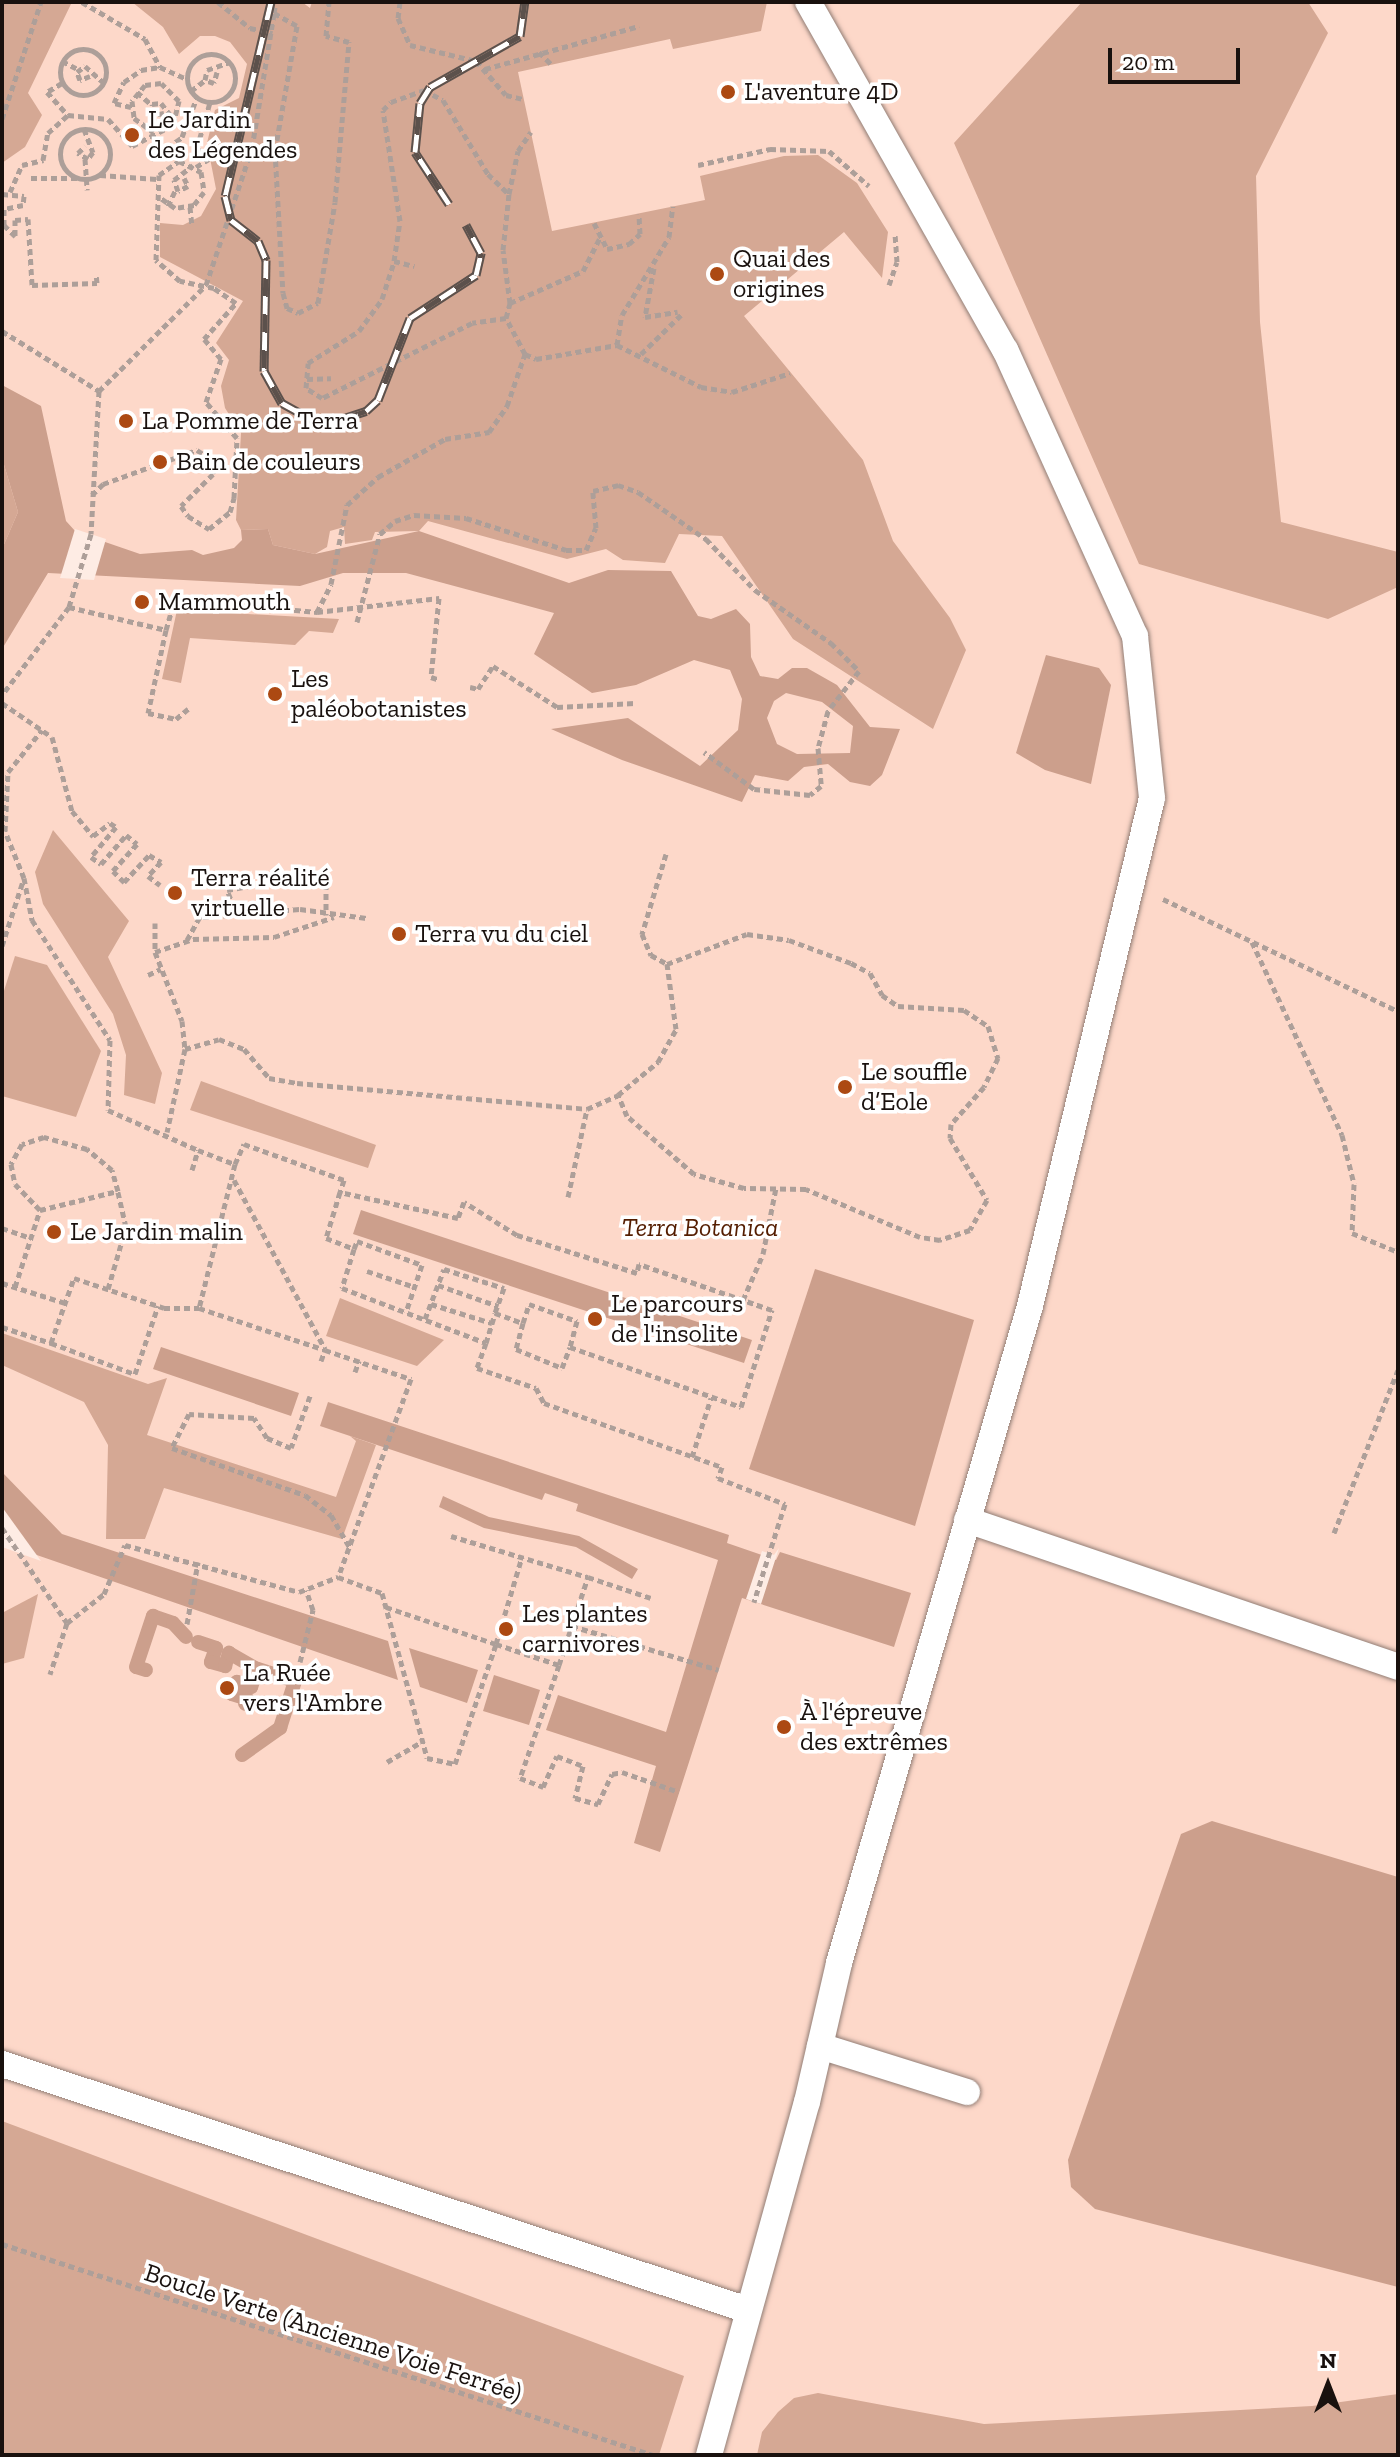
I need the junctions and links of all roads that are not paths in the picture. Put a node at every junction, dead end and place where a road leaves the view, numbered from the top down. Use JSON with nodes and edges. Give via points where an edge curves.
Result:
{"nodes":[{"id":1,"x":808,"y":2,"type":"edge"},
{"id":2,"x":967,"y":1520,"type":"junction"},
{"id":3,"x":1398,"y":1667,"type":"edge"},
{"id":4,"x":820,"y":2046,"type":"junction"},
{"id":5,"x":2,"y":2064,"type":"edge"},
{"id":6,"x":967,"y":2092,"type":"dead end"},
{"id":7,"x":748,"y":2310,"type":"junction"},
{"id":8,"x":709,"y":2455,"type":"edge"}],
"edges":[{"from":1,"to":2,"type":"lane","via":[[1005,350],[1135,636],[1152,798],[1030,1306]]},
{"from":2,"to":3,"type":"lane"},
{"from":2,"to":4,"type":"lane"},
{"from":4,"to":6,"type":"lane"},
{"from":4,"to":7,"type":"lane"},
{"from":5,"to":7,"type":"lane"},
{"from":7,"to":8,"type":"lane"}]}
